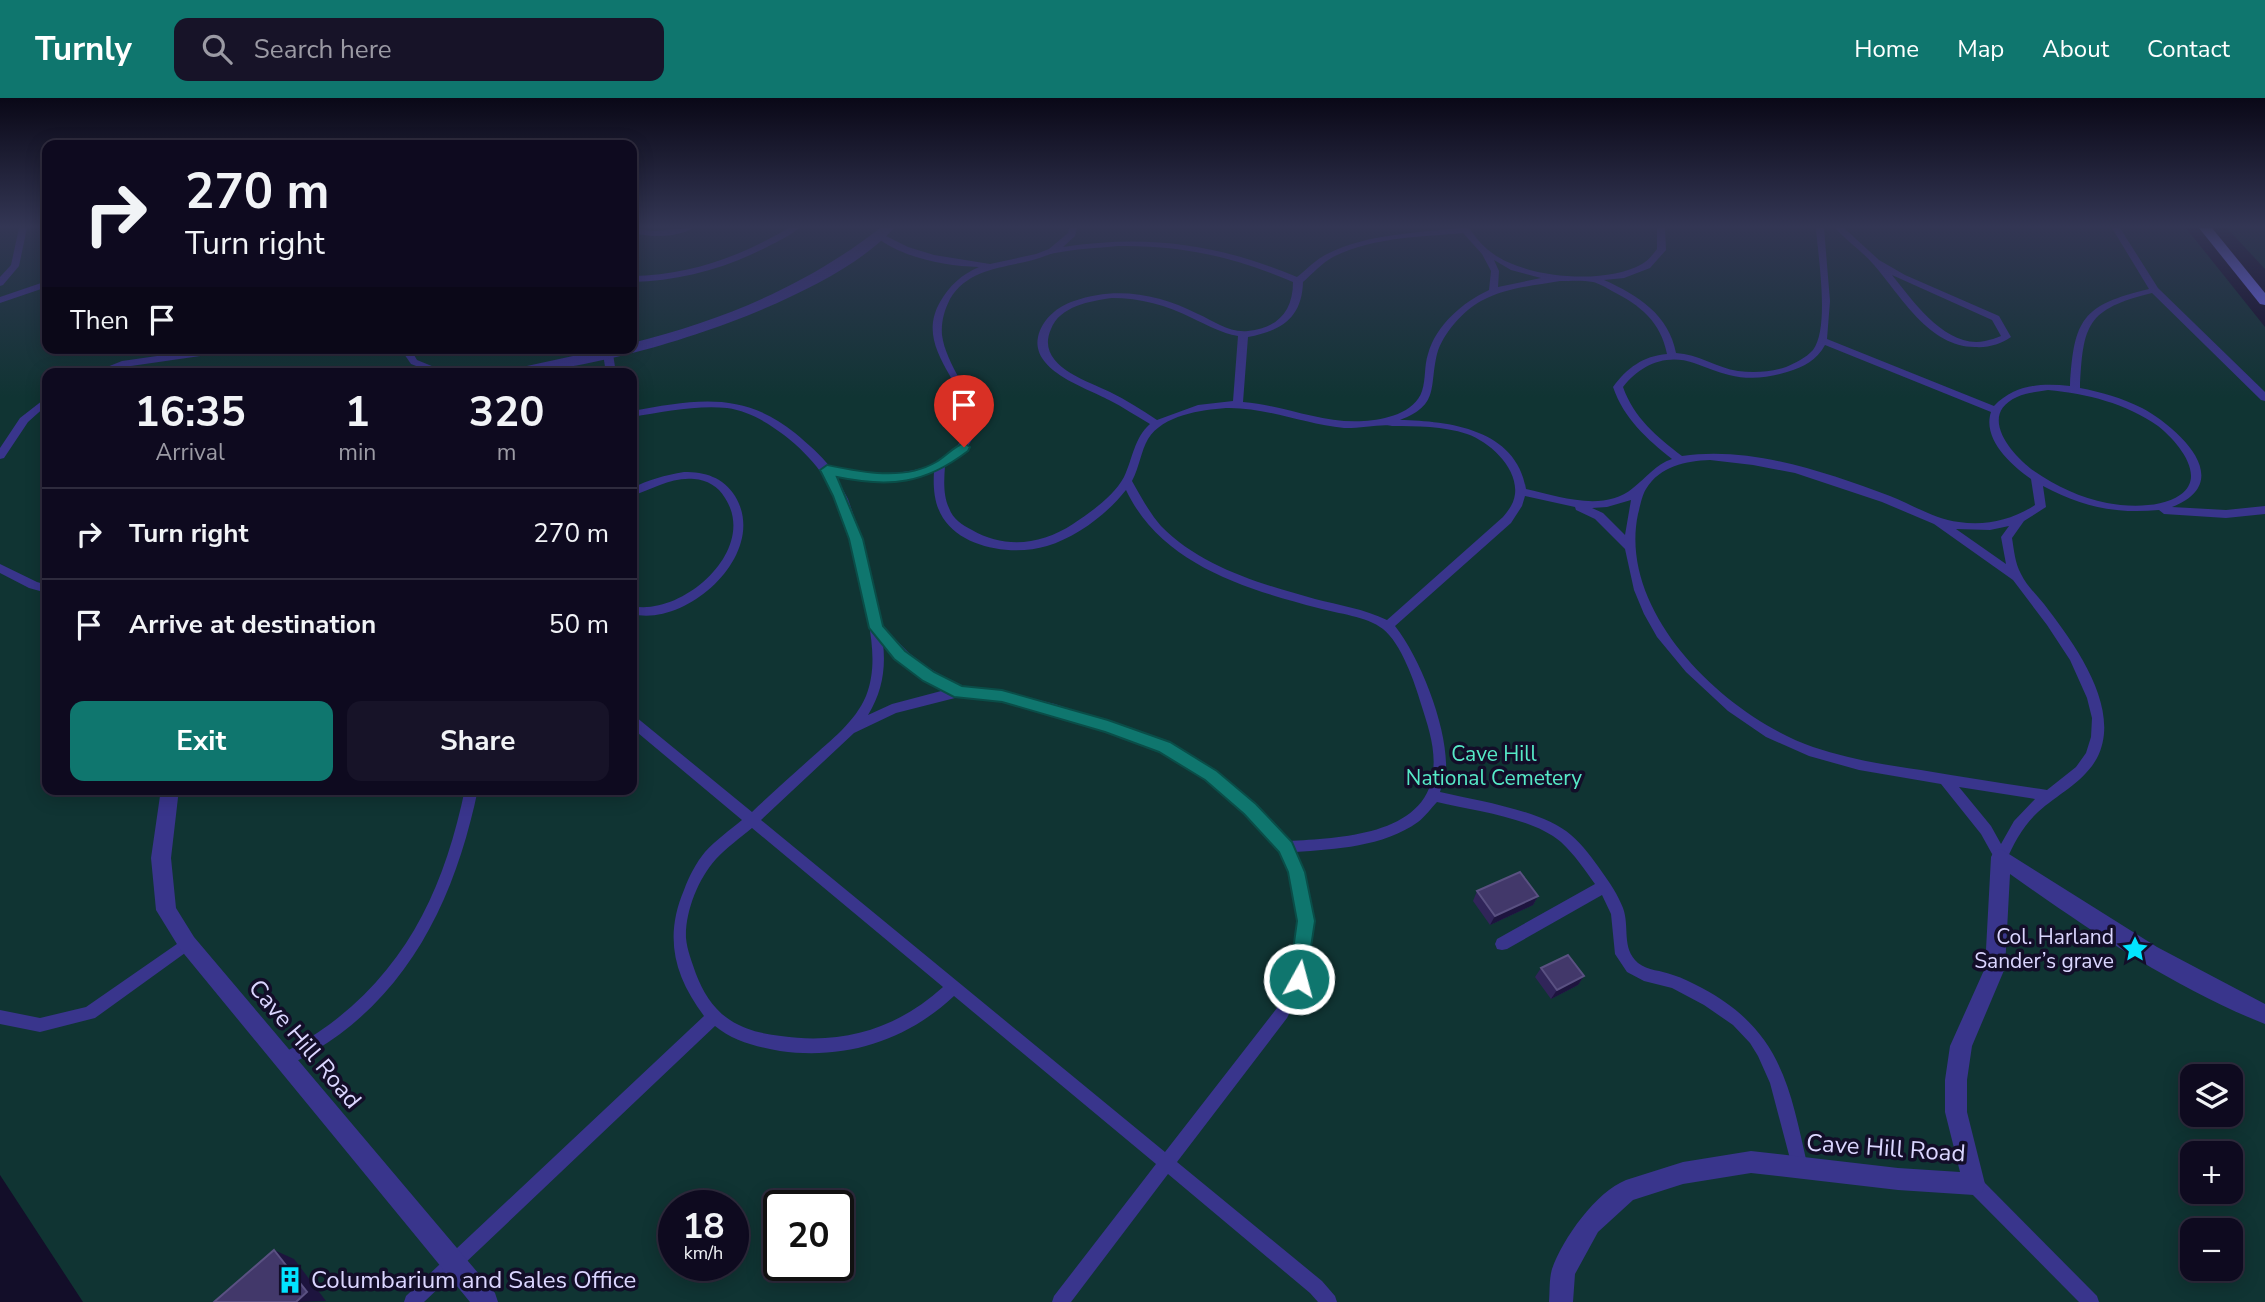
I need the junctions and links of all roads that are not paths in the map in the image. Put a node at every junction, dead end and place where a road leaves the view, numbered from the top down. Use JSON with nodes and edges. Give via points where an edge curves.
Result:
{"nodes":[{"id":1,"x":807,"y":284,"type":"edge"},
{"id":2,"x":957,"y":284,"type":"edge"},
{"id":3,"x":1298,"y":284,"type":"edge"},
{"id":4,"x":1494,"y":284,"type":"edge"},
{"id":5,"x":1513,"y":284,"type":"edge"},
{"id":6,"x":1605,"y":284,"type":"edge"},
{"id":7,"x":1824,"y":284,"type":"edge"},
{"id":8,"x":1895,"y":284,"type":"edge"},
{"id":9,"x":1918,"y":284,"type":"edge"},
{"id":10,"x":2150,"y":284,"type":"edge"},
{"id":11,"x":2251,"y":284,"type":"edge"},
{"id":12,"x":42,"y":286,"type":"edge"},
{"id":13,"x":1493,"y":290,"type":"junction"},
{"id":14,"x":2154,"y":290,"type":"junction"},
{"id":15,"x":0,"y":300,"type":"edge"},
{"id":16,"x":2265,"y":301,"type":"edge"},
{"id":17,"x":1243,"y":334,"type":"junction"},
{"id":18,"x":1822,"y":340,"type":"junction"},
{"id":19,"x":637,"y":345,"type":"edge"},
{"id":20,"x":193,"y":354,"type":"edge"},
{"id":21,"x":409,"y":354,"type":"edge"},
{"id":22,"x":608,"y":354,"type":"joint"},
{"id":23,"x":1672,"y":356,"type":"junction"},
{"id":24,"x":414,"y":362,"type":"junction"},
{"id":25,"x":111,"y":368,"type":"edge"},
{"id":26,"x":412,"y":368,"type":"edge"},
{"id":27,"x":430,"y":368,"type":"edge"},
{"id":28,"x":538,"y":368,"type":"edge"},
{"id":29,"x":610,"y":368,"type":"edge"},
{"id":30,"x":2075,"y":389,"type":"junction"},
{"id":31,"x":2265,"y":398,"type":"edge"},
{"id":32,"x":42,"y":404,"type":"edge"},
{"id":33,"x":1238,"y":405,"type":"junction"},
{"id":34,"x":1996,"y":410,"type":"junction"},
{"id":35,"x":637,"y":413,"type":"edge"},
{"id":36,"x":1380,"y":423,"type":"junction"},
{"id":37,"x":1157,"y":424,"type":"junction"},
{"id":38,"x":0,"y":456,"type":"edge"},
{"id":39,"x":1681,"y":460,"type":"junction"},
{"id":40,"x":940,"y":466,"type":"junction"},
{"id":41,"x":827,"y":470,"type":"junction"},
{"id":42,"x":2036,"y":478,"type":"junction"},
{"id":43,"x":1127,"y":481,"type":"junction"},
{"id":44,"x":637,"y":490,"type":"edge"},
{"id":45,"x":1640,"y":490,"type":"junction"},
{"id":46,"x":1520,"y":491,"type":"junction"},
{"id":47,"x":1577,"y":505,"type":"junction"},
{"id":48,"x":2154,"y":509,"type":"junction"},
{"id":49,"x":2265,"y":510,"type":"edge"},
{"id":50,"x":2028,"y":516,"type":"junction"},
{"id":51,"x":1936,"y":521,"type":"junction"},
{"id":52,"x":1630,"y":547,"type":"junction"},
{"id":53,"x":0,"y":568,"type":"edge"},
{"id":54,"x":2016,"y":577,"type":"junction"},
{"id":55,"x":42,"y":588,"type":"edge"},
{"id":56,"x":637,"y":615,"type":"edge"},
{"id":57,"x":1388,"y":626,"type":"junction"},
{"id":58,"x":876,"y":628,"type":"junction"},
{"id":59,"x":959,"y":692,"type":"junction"},
{"id":60,"x":637,"y":725,"type":"edge"},
{"id":61,"x":850,"y":730,"type":"junction"},
{"id":62,"x":1944,"y":779,"type":"junction"},
{"id":63,"x":169,"y":795,"type":"edge"},
{"id":64,"x":471,"y":795,"type":"edge"},
{"id":65,"x":1436,"y":796,"type":"junction"},
{"id":66,"x":2049,"y":796,"type":"junction"},
{"id":67,"x":750,"y":821,"type":"junction"},
{"id":68,"x":1286,"y":847,"type":"junction"},
{"id":69,"x":2001,"y":857,"type":"junction"},
{"id":70,"x":1603,"y":887,"type":"junction"},
{"id":71,"x":187,"y":943,"type":"junction"},
{"id":72,"x":1502,"y":944,"type":"dead end"},
{"id":73,"x":953,"y":988,"type":"junction"},
{"id":74,"x":2265,"y":1014,"type":"edge"},
{"id":75,"x":0,"y":1017,"type":"edge"},
{"id":76,"x":714,"y":1017,"type":"junction"},
{"id":77,"x":285,"y":1060,"type":"junction"},
{"id":78,"x":1168,"y":1165,"type":"junction"},
{"id":79,"x":1800,"y":1168,"type":"junction"},
{"id":80,"x":1974,"y":1184,"type":"junction"},
{"id":81,"x":453,"y":1263,"type":"junction"},
{"id":82,"x":412,"y":1302,"type":"edge"},
{"id":83,"x":486,"y":1302,"type":"edge"},
{"id":84,"x":1060,"y":1302,"type":"edge"},
{"id":85,"x":1329,"y":1302,"type":"edge"},
{"id":86,"x":1561,"y":1302,"type":"edge"},
{"id":87,"x":2091,"y":1302,"type":"edge"}],
"edges":[{"from":1,"to":19,"type":"street","via":[[711,323]]},
{"from":2,"to":40,"type":"lane","via":[[941,307],[936,333],[973,423],[964,447]]},
{"from":3,"to":17,"type":"lane","via":[[1300,297],[1292,312],[1272,327]]},
{"from":4,"to":13,"type":"lane"},
{"from":5,"to":13,"type":"lane"},
{"from":6,"to":23,"type":"lane","via":[[1647,308],[1666,332]]},
{"from":7,"to":18,"type":"lane"},
{"from":8,"to":9,"type":"lane","via":[[1932,328],[1952,340],[1992,345],[2006,337],[1996,318]]},
{"from":10,"to":14,"type":"lane"},
{"from":11,"to":16,"type":"main road"},
{"from":12,"to":15,"type":"lane"},
{"from":13,"to":36,"type":"lane","via":[[1455,315],[1443,333],[1433,354],[1429,390],[1419,407]]},
{"from":14,"to":30,"type":"lane","via":[[2094,310],[2079,344]]},
{"from":14,"to":31,"type":"lane"},
{"from":17,"to":33,"type":"lane"},
{"from":17,"to":37,"type":"lane","via":[[1144,297],[1092,298],[1067,306],[1052,318],[1043,332],[1044,351],[1057,368]]},
{"from":18,"to":23,"type":"lane","via":[[1811,359],[1756,376]]},
{"from":18,"to":34,"type":"lane"},
{"from":20,"to":25,"type":"lane"},
{"from":21,"to":24,"type":"lane"},
{"from":22,"to":28,"type":"street"},
{"from":22,"to":29,"type":"lane"},
{"from":23,"to":39,"type":"lane","via":[[1630,371],[1618,387],[1623,404],[1645,432]]},
{"from":24,"to":26,"type":"lane"},
{"from":24,"to":27,"type":"lane"},
{"from":30,"to":34,"type":"lane","via":[[2024,390]]},
{"from":30,"to":48,"type":"lane","via":[[2141,411],[2188,449],[2198,470],[2195,488],[2180,502]]},
{"from":32,"to":38,"type":"lane","via":[[24,420]]},
{"from":33,"to":36,"type":"lane","via":[[1322,422]]},
{"from":33,"to":37,"type":"lane","via":[[1210,406]]},
{"from":34,"to":42,"type":"lane","via":[[1993,425],[2000,442],[2014,461]]},
{"from":35,"to":41,"type":"lane","via":[[737,406],[774,421]]},
{"from":36,"to":46,"type":"lane","via":[[1475,434],[1498,449],[1521,483]]},
{"from":37,"to":43,"type":"lane","via":[[1142,438]]},
{"from":39,"to":45,"type":"lane","via":[[1663,466]]},
{"from":39,"to":51,"type":"lane","via":[[1711,457],[1784,467],[1887,499]]},
{"from":40,"to":41,"type":"lane","via":[[903,478]]},
{"from":40,"to":43,"type":"lane","via":[[937,483],[950,522],[994,545],[1046,544],[1072,533]]},
{"from":41,"to":58,"type":"lane","via":[[856,539]]},
{"from":42,"to":48,"type":"lane","via":[[2094,503]]},
{"from":42,"to":50,"type":"lane","via":[[2041,507]]},
{"from":43,"to":57,"type":"lane","via":[[1142,510],[1167,537],[1209,566]]},
{"from":44,"to":56,"type":"lane","via":[[660,479],[690,476],[715,480],[730,495],[740,532],[734,554],[694,596]]},
{"from":45,"to":47,"type":"lane","via":[[1620,501]]},
{"from":45,"to":52,"type":"lane","via":[[1633,508]]},
{"from":46,"to":47,"type":"lane"},
{"from":46,"to":57,"type":"lane","via":[[1520,500],[1507,520]]},
{"from":47,"to":52,"type":"lane","via":[[1599,516]]},
{"from":48,"to":49,"type":"lane","via":[[2226,514]]},
{"from":50,"to":51,"type":"lane","via":[[1988,527]]},
{"from":50,"to":54,"type":"lane","via":[[2006,537]]},
{"from":51,"to":54,"type":"lane"},
{"from":52,"to":62,"type":"lane","via":[[1637,583],[1661,636],[1716,695],[1810,751],[1849,763]]},
{"from":53,"to":55,"type":"lane"},
{"from":54,"to":66,"type":"lane","via":[[2059,632],[2097,704],[2099,733],[2092,756]]},
{"from":57,"to":65,"type":"lane","via":[[1413,665],[1430,707],[1441,757]]},
{"from":58,"to":59,"type":"lane","via":[[928,677]]},
{"from":58,"to":61,"type":"lane","via":[[878,653],[870,703]]},
{"from":59,"to":61,"type":"lane","via":[[892,709]]},
{"from":59,"to":68,"type":"lane","via":[[1002,696],[1055,709],[1165,747],[1211,776]]},
{"from":60,"to":67,"type":"lane"},
{"from":61,"to":67,"type":"lane"},
{"from":62,"to":66,"type":"lane"},
{"from":62,"to":69,"type":"lane","via":[[1986,830]]},
{"from":63,"to":71,"type":"street","name":"Cave Hill Road","via":[[162,858],[166,910]]},
{"from":64,"to":77,"type":"lane","via":[[456,857],[416,945],[387,983],[339,1027]]},
{"from":65,"to":68,"type":"lane","via":[[1417,819],[1374,838]]},
{"from":65,"to":70,"type":"lane","via":[[1560,834]]},
{"from":66,"to":69,"type":"lane","via":[[2012,831]]},
{"from":67,"to":73,"type":"lane"},
{"from":67,"to":76,"type":"lane","via":[[701,868],[685,906],[679,936],[698,998]]},
{"from":68,"to":78,"type":"lane","via":[[1306,921],[1299,979],[1283,1013]]},
{"from":69,"to":74,"type":"street","via":[[2109,930],[2239,1004]]},
{"from":69,"to":80,"type":"street","name":"Cave Hill Road","via":[[1995,968],[1961,1046],[1956,1080],[1955,1112]]},
{"from":70,"to":72,"type":"lane"},
{"from":70,"to":79,"type":"lane","via":[[1617,911],[1618,943],[1626,960],[1647,977],[1670,979],[1715,1002],[1755,1038],[1779,1086]]},
{"from":71,"to":75,"type":"lane","via":[[90,1013],[40,1026]]},
{"from":71,"to":77,"type":"street","name":"Cave Hill Road"},
{"from":73,"to":76,"type":"lane","via":[[908,1023],[872,1038],[828,1048],[741,1037]]},
{"from":73,"to":78,"type":"lane"},
{"from":76,"to":81,"type":"lane"},
{"from":77,"to":81,"type":"street","name":"Cave Hill Road"},
{"from":78,"to":84,"type":"lane"},
{"from":78,"to":85,"type":"lane"},
{"from":79,"to":80,"type":"street","name":"Cave Hill Road"},
{"from":79,"to":86,"type":"street","name":"Cave Hill Road","via":[[1751,1163],[1683,1173],[1626,1191],[1590,1224],[1563,1272]]},
{"from":80,"to":87,"type":"lane"},
{"from":81,"to":82,"type":"lane"},
{"from":81,"to":83,"type":"street","name":"Cave Hill Road"}]}
